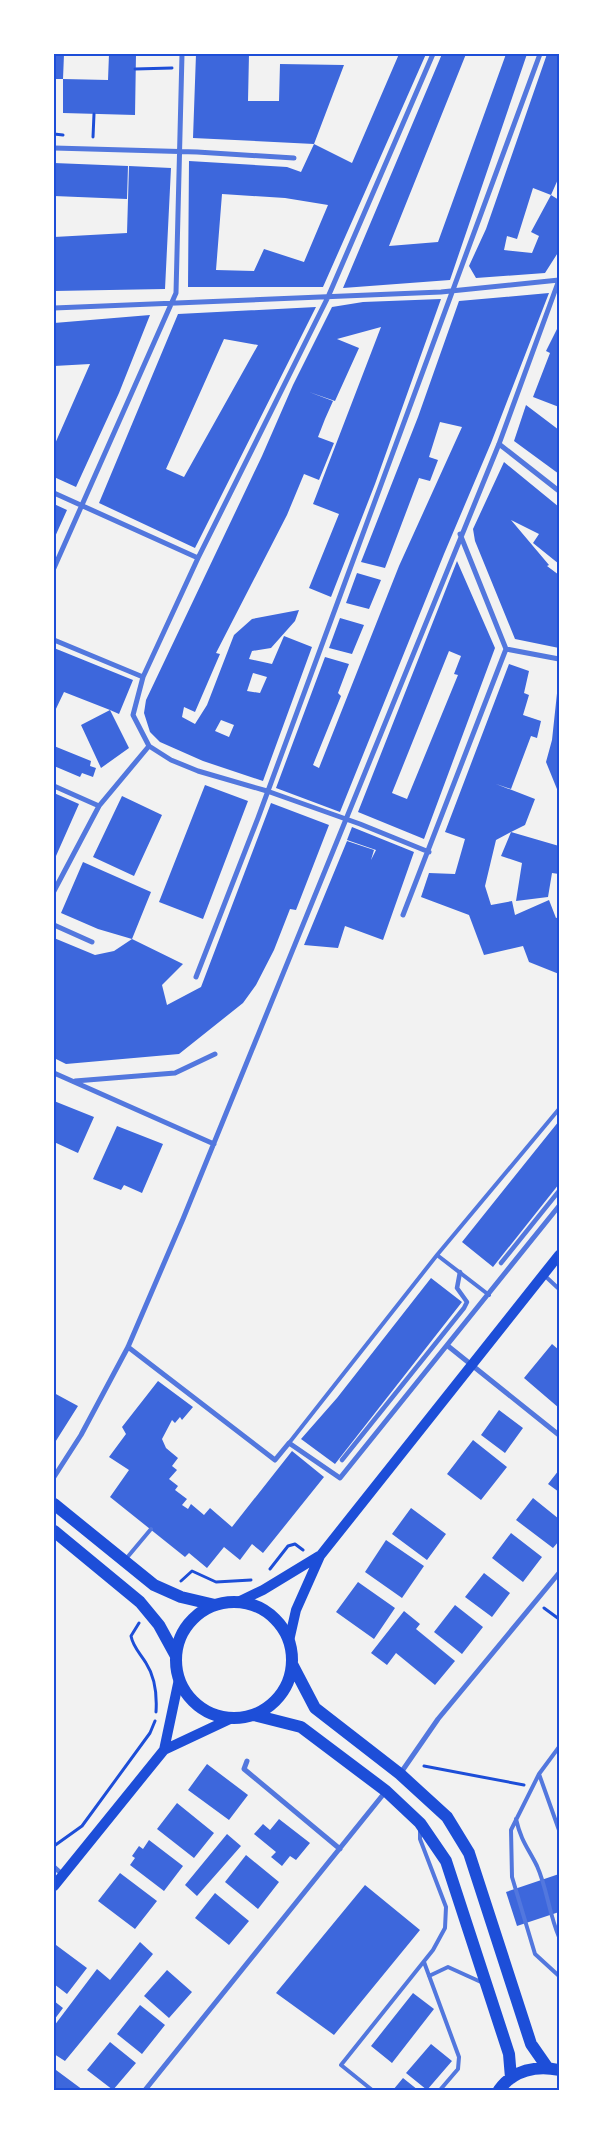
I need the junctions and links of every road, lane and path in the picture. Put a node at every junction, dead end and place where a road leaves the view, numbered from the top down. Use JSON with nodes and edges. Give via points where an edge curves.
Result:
{"nodes":[{"id":1,"x":182,"y":54,"type":"edge"},
{"id":2,"x":433,"y":54,"type":"edge"},
{"id":3,"x":540,"y":54,"type":"edge"},
{"id":4,"x":136,"y":69,"type":"dead end"},
{"id":5,"x":174,"y":77,"type":"dead end"},
{"id":6,"x":94,"y":114,"type":"dead end"},
{"id":7,"x":103,"y":138,"type":"dead end"},
{"id":8,"x":54,"y":148,"type":"edge"},
{"id":9,"x":179,"y":151,"type":"junction"},
{"id":10,"x":294,"y":158,"type":"dead end"},
{"id":11,"x":559,"y":280,"type":"edge"},
{"id":12,"x":454,"y":291,"type":"junction"},
{"id":13,"x":328,"y":297,"type":"junction"},
{"id":14,"x":172,"y":302,"type":"junction"},
{"id":15,"x":54,"y":308,"type":"edge"},
{"id":16,"x":498,"y":444,"type":"junction"},
{"id":17,"x":559,"y":491,"type":"edge"},
{"id":18,"x":54,"y":493,"type":"edge"},
{"id":19,"x":82,"y":505,"type":"junction"},
{"id":20,"x":460,"y":534,"type":"junction"},
{"id":21,"x":198,"y":558,"type":"junction"},
{"id":22,"x":54,"y":568,"type":"edge"},
{"id":23,"x":54,"y":640,"type":"edge"},
{"id":24,"x":506,"y":648,"type":"junction"},
{"id":25,"x":559,"y":660,"type":"edge"},
{"id":26,"x":142,"y":678,"type":"junction"},
{"id":27,"x":148,"y":746,"type":"junction"},
{"id":28,"x":54,"y":786,"type":"edge"},
{"id":29,"x":267,"y":792,"type":"junction"},
{"id":30,"x":100,"y":806,"type":"junction"},
{"id":31,"x":344,"y":819,"type":"junction"},
{"id":32,"x":429,"y":852,"type":"junction"},
{"id":33,"x":54,"y":891,"type":"edge"},
{"id":34,"x":403,"y":915,"type":"dead end"},
{"id":35,"x":54,"y":925,"type":"edge"},
{"id":36,"x":92,"y":942,"type":"dead end"},
{"id":37,"x":196,"y":977,"type":"dead end"},
{"id":38,"x":216,"y":1054,"type":"dead end"},
{"id":39,"x":54,"y":1073,"type":"edge"},
{"id":40,"x":73,"y":1081,"type":"junction"},
{"id":41,"x":559,"y":1109,"type":"edge"},
{"id":42,"x":214,"y":1144,"type":"junction"},
{"id":43,"x":559,"y":1191,"type":"edge"},
{"id":44,"x":559,"y":1206,"type":"edge"},
{"id":45,"x":437,"y":1255,"type":"junction"},
{"id":46,"x":559,"y":1256,"type":"edge"},
{"id":47,"x":501,"y":1263,"type":"dead end"},
{"id":48,"x":460,"y":1272,"type":"junction"},
{"id":49,"x":544,"y":1275,"type":"junction"},
{"id":50,"x":559,"y":1289,"type":"edge"},
{"id":51,"x":490,"y":1294,"type":"junction"},
{"id":52,"x":448,"y":1346,"type":"junction"},
{"id":53,"x":128,"y":1347,"type":"junction"},
{"id":54,"x":472,"y":1364,"type":"junction"},
{"id":55,"x":559,"y":1435,"type":"edge"},
{"id":56,"x":289,"y":1442,"type":"junction"},
{"id":57,"x":342,"y":1460,"type":"dead end"},
{"id":58,"x":54,"y":1477,"type":"edge"},
{"id":59,"x":54,"y":1504,"type":"edge"},
{"id":60,"x":151,"y":1529,"type":"dead end"},
{"id":61,"x":54,"y":1531,"type":"edge"},
{"id":62,"x":320,"y":1556,"type":"junction"},
{"id":63,"x":124,"y":1561,"type":"junction"},
{"id":64,"x":559,"y":1573,"type":"edge"},
{"id":65,"x":238,"y":1602,"type":"junction"},
{"id":66,"x":535,"y":1602,"type":"junction"},
{"id":67,"x":215,"y":1605,"type":"junction"},
{"id":68,"x":559,"y":1619,"type":"edge"},
{"id":69,"x":289,"y":1641,"type":"junction"},
{"id":70,"x":176,"y":1656,"type":"junction"},
{"id":71,"x":292,"y":1664,"type":"junction"},
{"id":72,"x":179,"y":1679,"type":"junction"},
{"id":73,"x":254,"y":1715,"type":"junction"},
{"id":74,"x":230,"y":1719,"type":"junction"},
{"id":75,"x":559,"y":1747,"type":"edge"},
{"id":76,"x":164,"y":1750,"type":"junction"},
{"id":77,"x":247,"y":1761,"type":"dead end"},
{"id":78,"x":424,"y":1766,"type":"dead end"},
{"id":79,"x":400,"y":1774,"type":"junction"},
{"id":80,"x":539,"y":1774,"type":"junction"},
{"id":81,"x":533,"y":1787,"type":"junction"},
{"id":82,"x":386,"y":1791,"type":"junction"},
{"id":83,"x":516,"y":1820,"type":"junction"},
{"id":84,"x":420,"y":1823,"type":"junction"},
{"id":85,"x":559,"y":1830,"type":"edge"},
{"id":86,"x":340,"y":1849,"type":"junction"},
{"id":87,"x":54,"y":1868,"type":"edge"},
{"id":88,"x":63,"y":1875,"type":"junction"},
{"id":89,"x":54,"y":1886,"type":"edge"},
{"id":90,"x":559,"y":1937,"type":"edge"},
{"id":91,"x":424,"y":1962,"type":"junction"},
{"id":92,"x":429,"y":1976,"type":"junction"},
{"id":93,"x":559,"y":1976,"type":"edge"},
{"id":94,"x":487,"y":1985,"type":"junction"},
{"id":95,"x":553,"y":2068,"type":"edge"},
{"id":96,"x":510,"y":2078,"type":"junction"},
{"id":97,"x":145,"y":2090,"type":"edge"},
{"id":98,"x":372,"y":2090,"type":"edge"},
{"id":99,"x":440,"y":2090,"type":"edge"},
{"id":100,"x":499,"y":2090,"type":"edge"}],
"edges":[{"from":1,"to":9,"type":"street"},
{"from":2,"to":13,"type":"street"},
{"from":3,"to":12,"type":"street"},
{"from":4,"to":5,"type":"path","via":[[175,68]]},
{"from":6,"to":7,"type":"path","via":[[93,137]]},
{"from":8,"to":9,"type":"street"},
{"from":9,"to":10,"type":"street"},
{"from":9,"to":14,"type":"street","via":[[177,277]]},
{"from":11,"to":12,"type":"street"},
{"from":11,"to":16,"type":"street"},
{"from":12,"to":13,"type":"street"},
{"from":12,"to":29,"type":"street"},
{"from":13,"to":14,"type":"street"},
{"from":13,"to":21,"type":"street"},
{"from":14,"to":15,"type":"street"},
{"from":14,"to":19,"type":"street"},
{"from":16,"to":17,"type":"street"},
{"from":16,"to":20,"type":"street"},
{"from":18,"to":19,"type":"street"},
{"from":19,"to":21,"type":"street"},
{"from":19,"to":22,"type":"street"},
{"from":20,"to":24,"type":"street"},
{"from":20,"to":31,"type":"street"},
{"from":21,"to":26,"type":"street"},
{"from":23,"to":26,"type":"street"},
{"from":24,"to":25,"type":"street"},
{"from":24,"to":32,"type":"street"},
{"from":26,"to":27,"type":"street","via":[[133,715]]},
{"from":27,"to":29,"type":"street","via":[[198,771]]},
{"from":27,"to":30,"type":"street"},
{"from":28,"to":30,"type":"street"},
{"from":29,"to":31,"type":"street"},
{"from":29,"to":37,"type":"street"},
{"from":30,"to":33,"type":"street"},
{"from":31,"to":32,"type":"street"},
{"from":31,"to":42,"type":"street"},
{"from":32,"to":34,"type":"street"},
{"from":35,"to":36,"type":"street"},
{"from":38,"to":40,"type":"street","via":[[175,1073]]},
{"from":39,"to":40,"type":"street"},
{"from":40,"to":42,"type":"street"},
{"from":41,"to":45,"type":"lane"},
{"from":42,"to":53,"type":"street"},
{"from":43,"to":47,"type":"street"},
{"from":44,"to":51,"type":"street"},
{"from":45,"to":48,"type":"lane"},
{"from":45,"to":56,"type":"lane"},
{"from":46,"to":49,"type":"main road"},
{"from":48,"to":51,"type":"lane"},
{"from":48,"to":57,"type":"street","via":[[457,1288],[466,1302],[464,1308]]},
{"from":49,"to":50,"type":"lane"},
{"from":49,"to":54,"type":"main road"},
{"from":51,"to":52,"type":"street"},
{"from":52,"to":54,"type":"street"},
{"from":52,"to":56,"type":"street","via":[[340,1478]]},
{"from":53,"to":56,"type":"street","via":[[275,1460]]},
{"from":53,"to":58,"type":"street","via":[[81,1435]]},
{"from":54,"to":55,"type":"street"},
{"from":54,"to":62,"type":"main road"},
{"from":59,"to":63,"type":"main road"},
{"from":60,"to":63,"type":"lane"},
{"from":61,"to":70,"type":"main road","via":[[140,1602],[159,1625]]},
{"from":62,"to":65,"type":"main road"},
{"from":62,"to":69,"type":"main road","via":[[296,1610]]},
{"from":63,"to":67,"type":"main road","via":[[154,1585],[181,1597]]},
{"from":64,"to":66,"type":"street"},
{"from":65,"to":67,"type":"main road"},
{"from":65,"to":69,"type":"main road","via":[[254,1605],[270,1614]]},
{"from":66,"to":68,"type":"path"},
{"from":66,"to":79,"type":"street","via":[[438,1719]]},
{"from":67,"to":70,"type":"main road","via":[[188,1624]]},
{"from":69,"to":71,"type":"main road"},
{"from":70,"to":72,"type":"main road"},
{"from":71,"to":73,"type":"main road","via":[[289,1681],[280,1696],[268,1708]]},
{"from":71,"to":79,"type":"main road","via":[[316,1708]]},
{"from":72,"to":74,"type":"main road","via":[[199,1707]]},
{"from":72,"to":76,"type":"main road"},
{"from":73,"to":74,"type":"main road"},
{"from":73,"to":82,"type":"main road","via":[[301,1727]]},
{"from":74,"to":76,"type":"main road"},
{"from":75,"to":80,"type":"lane"},
{"from":76,"to":88,"type":"main road"},
{"from":77,"to":86,"type":"street","via":[[244,1769]]},
{"from":78,"to":81,"type":"path"},
{"from":79,"to":95,"type":"main road","via":[[447,1817],[469,1853],[531,2044]]},
{"from":80,"to":81,"type":"lane"},
{"from":80,"to":85,"type":"lane"},
{"from":81,"to":83,"type":"lane"},
{"from":82,"to":84,"type":"main road"},
{"from":82,"to":86,"type":"street"},
{"from":83,"to":90,"type":"lane","via":[[520,1838],[537,1867]]},
{"from":83,"to":93,"type":"lane","via":[[511,1830],[512,1877],[535,1954]]},
{"from":84,"to":91,"type":"lane","via":[[420,1839],[446,1907],[445,1928]]},
{"from":84,"to":94,"type":"main road","via":[[446,1861]]},
{"from":86,"to":97,"type":"street"},
{"from":87,"to":88,"type":"street"},
{"from":88,"to":89,"type":"main road"},
{"from":91,"to":92,"type":"lane"},
{"from":91,"to":98,"type":"lane","via":[[341,2066]]},
{"from":92,"to":94,"type":"lane","via":[[448,1967]]},
{"from":92,"to":99,"type":"lane","via":[[459,2057],[458,2069]]},
{"from":94,"to":96,"type":"main road","via":[[509,2054]]},
{"from":95,"to":96,"type":"main road","via":[[526,2070]]},
{"from":96,"to":100,"type":"main road"}]}
